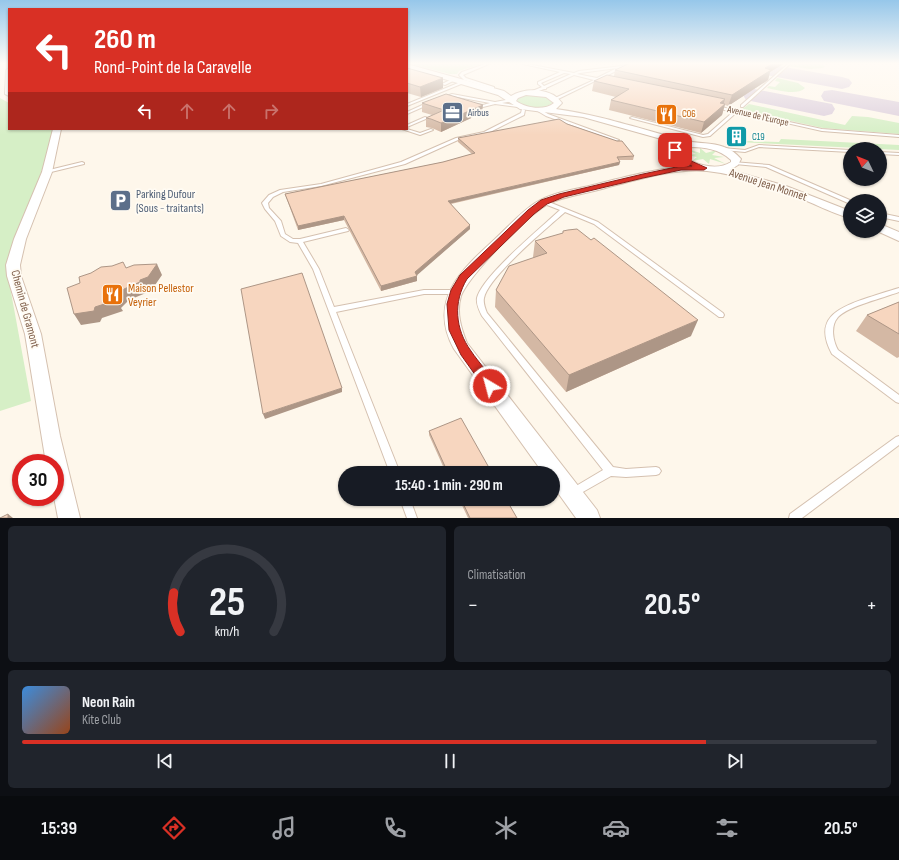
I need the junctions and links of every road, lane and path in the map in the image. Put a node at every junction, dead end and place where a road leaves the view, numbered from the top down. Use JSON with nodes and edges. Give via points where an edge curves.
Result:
{"nodes":[{"id":1,"x":451,"y":87,"type":"edge"},
{"id":2,"x":481,"y":87,"type":"edge"},
{"id":3,"x":489,"y":87,"type":"edge"},
{"id":4,"x":581,"y":87,"type":"edge"},
{"id":5,"x":763,"y":87,"type":"edge"},
{"id":6,"x":493,"y":88,"type":"joint"},
{"id":7,"x":545,"y":88,"type":"edge"},
{"id":8,"x":528,"y":93,"type":"junction"},
{"id":9,"x":512,"y":100,"type":"junction"},
{"id":10,"x":557,"y":101,"type":"junction"},
{"id":11,"x":495,"y":103,"type":"junction"},
{"id":12,"x":408,"y":104,"type":"edge"},
{"id":13,"x":714,"y":106,"type":"edge"},
{"id":14,"x":742,"y":106,"type":"dead end"},
{"id":15,"x":521,"y":108,"type":"junction"},
{"id":16,"x":539,"y":109,"type":"junction"},
{"id":17,"x":737,"y":111,"type":"junction"},
{"id":18,"x":408,"y":113,"type":"edge"},
{"id":19,"x":584,"y":115,"type":"junction"},
{"id":20,"x":426,"y":118,"type":"edge"},
{"id":21,"x":632,"y":118,"type":"edge"},
{"id":22,"x":608,"y":122,"type":"junction"},
{"id":23,"x":408,"y":126,"type":"edge"},
{"id":24,"x":58,"y":130,"type":"edge"},
{"id":25,"x":407,"y":130,"type":"edge"},
{"id":26,"x":431,"y":130,"type":"edge"},
{"id":27,"x":899,"y":136,"type":"edge"},
{"id":28,"x":617,"y":140,"type":"edge"},
{"id":29,"x":689,"y":144,"type":"junction"},
{"id":30,"x":722,"y":149,"type":"junction"},
{"id":31,"x":843,"y":151,"type":"edge"},
{"id":32,"x":675,"y":153,"type":"junction"},
{"id":33,"x":887,"y":153,"type":"edge"},
{"id":34,"x":899,"y":154,"type":"edge"},
{"id":35,"x":82,"y":163,"type":"dead end"},
{"id":36,"x":735,"y":163,"type":"junction"},
{"id":37,"x":708,"y":168,"type":"junction"},
{"id":38,"x":47,"y":172,"type":"junction"},
{"id":39,"x":643,"y":176,"type":"junction"},
{"id":40,"x":843,"y":199,"type":"edge"},
{"id":41,"x":544,"y":202,"type":"junction"},
{"id":42,"x":822,"y":203,"type":"junction"},
{"id":43,"x":564,"y":210,"type":"junction"},
{"id":44,"x":843,"y":212,"type":"edge"},
{"id":45,"x":887,"y":216,"type":"edge"},
{"id":46,"x":899,"y":219,"type":"edge"},
{"id":47,"x":346,"y":230,"type":"dead end"},
{"id":48,"x":887,"y":231,"type":"edge"},
{"id":49,"x":899,"y":237,"type":"edge"},
{"id":50,"x":300,"y":241,"type":"junction"},
{"id":51,"x":899,"y":290,"type":"edge"},
{"id":52,"x":455,"y":292,"type":"junction"},
{"id":53,"x":332,"y":310,"type":"junction"},
{"id":54,"x":721,"y":315,"type":"dead end"},
{"id":55,"x":899,"y":400,"type":"edge"},
{"id":56,"x":899,"y":440,"type":"edge"},
{"id":57,"x":392,"y":466,"type":"edge"},
{"id":58,"x":610,"y":471,"type":"junction"},
{"id":59,"x":656,"y":471,"type":"dead end"},
{"id":60,"x":571,"y":494,"type":"junction"},
{"id":61,"x":408,"y":506,"type":"edge"},
{"id":62,"x":69,"y":518,"type":"edge"},
{"id":63,"x":412,"y":518,"type":"edge"},
{"id":64,"x":589,"y":518,"type":"edge"},
{"id":65,"x":794,"y":518,"type":"edge"}],
"edges":[{"from":1,"to":12,"type":"lane"},
{"from":2,"to":9,"type":"street","via":[[501,93]]},
{"from":3,"to":6,"type":"street"},
{"from":4,"to":10,"type":"lane"},
{"from":5,"to":14,"type":"lane"},
{"from":6,"to":8,"type":"street"},
{"from":7,"to":8,"type":"lane"},
{"from":8,"to":9,"type":"street","via":[[515,96]]},
{"from":8,"to":10,"type":"street","via":[[542,94]]},
{"from":9,"to":11,"type":"lane"},
{"from":9,"to":15,"type":"street"},
{"from":10,"to":16,"type":"street","via":[[551,108]]},
{"from":10,"to":19,"type":"street"},
{"from":11,"to":15,"type":"lane"},
{"from":11,"to":18,"type":"lane","via":[[483,106],[454,99],[437,101]]},
{"from":13,"to":17,"type":"lane","name":"Avenue de l'Europe"},
{"from":15,"to":16,"type":"street"},
{"from":15,"to":50,"type":"lane","via":[[522,114],[485,133],[457,139],[403,163],[321,185],[282,191],[271,196],[265,205],[278,221],[283,235],[292,241]]},
{"from":16,"to":19,"type":"street"},
{"from":16,"to":28,"type":"lane","via":[[546,116]]},
{"from":17,"to":21,"type":"lane","via":[[709,135],[703,136]]},
{"from":17,"to":27,"type":"lane","name":"Avenue de l'Europe","via":[[822,130]]},
{"from":19,"to":22,"type":"street"},
{"from":20,"to":23,"type":"lane"},
{"from":22,"to":29,"type":"street"},
{"from":22,"to":32,"type":"street","via":[[652,139]]},
{"from":24,"to":38,"type":"street","name":"Chemin de Gramont"},
{"from":25,"to":26,"type":"lane","via":[[420,134]]},
{"from":29,"to":30,"type":"street"},
{"from":29,"to":32,"type":"street","via":[[677,147]]},
{"from":30,"to":31,"type":"lane","via":[[745,151],[764,146]]},
{"from":30,"to":36,"type":"street","via":[[736,159]]},
{"from":32,"to":37,"type":"street","via":[[686,162]]},
{"from":32,"to":39,"type":"street","via":[[674,161],[669,167]]},
{"from":33,"to":34,"type":"lane"},
{"from":35,"to":38,"type":"lane"},
{"from":36,"to":37,"type":"street","via":[[728,168]]},
{"from":36,"to":40,"type":"lane","via":[[767,166]]},
{"from":36,"to":42,"type":"street","name":"Avenue Jean Monnet"},
{"from":37,"to":39,"type":"street","via":[[681,168]]},
{"from":37,"to":42,"type":"street","name":"Avenue Jean Monnet","via":[[749,177]]},
{"from":38,"to":62,"type":"street","name":"Chemin de Gramont","via":[[20,239],[13,265],[14,276],[33,334],[56,466]]},
{"from":39,"to":41,"type":"street"},
{"from":41,"to":43,"type":"lane"},
{"from":41,"to":52,"type":"street","via":[[469,271]]},
{"from":42,"to":44,"type":"street","name":"Avenue Jean Monnet"},
{"from":43,"to":54,"type":"lane","via":[[596,223]]},
{"from":43,"to":58,"type":"lane","via":[[488,285],[481,298],[481,307]]},
{"from":45,"to":46,"type":"lane"},
{"from":47,"to":50,"type":"lane"},
{"from":48,"to":49,"type":"street"},
{"from":50,"to":53,"type":"lane","via":[[316,269]]},
{"from":51,"to":55,"type":"lane","via":[[841,312],[832,321],[828,334],[830,345],[835,352]]},
{"from":52,"to":53,"type":"lane","via":[[424,292]]},
{"from":52,"to":60,"type":"street","via":[[452,317],[460,345]]},
{"from":53,"to":57,"type":"lane"},
{"from":56,"to":65,"type":"lane"},
{"from":58,"to":59,"type":"lane"},
{"from":58,"to":60,"type":"lane"},
{"from":60,"to":64,"type":"street"},
{"from":61,"to":63,"type":"lane"}]}
